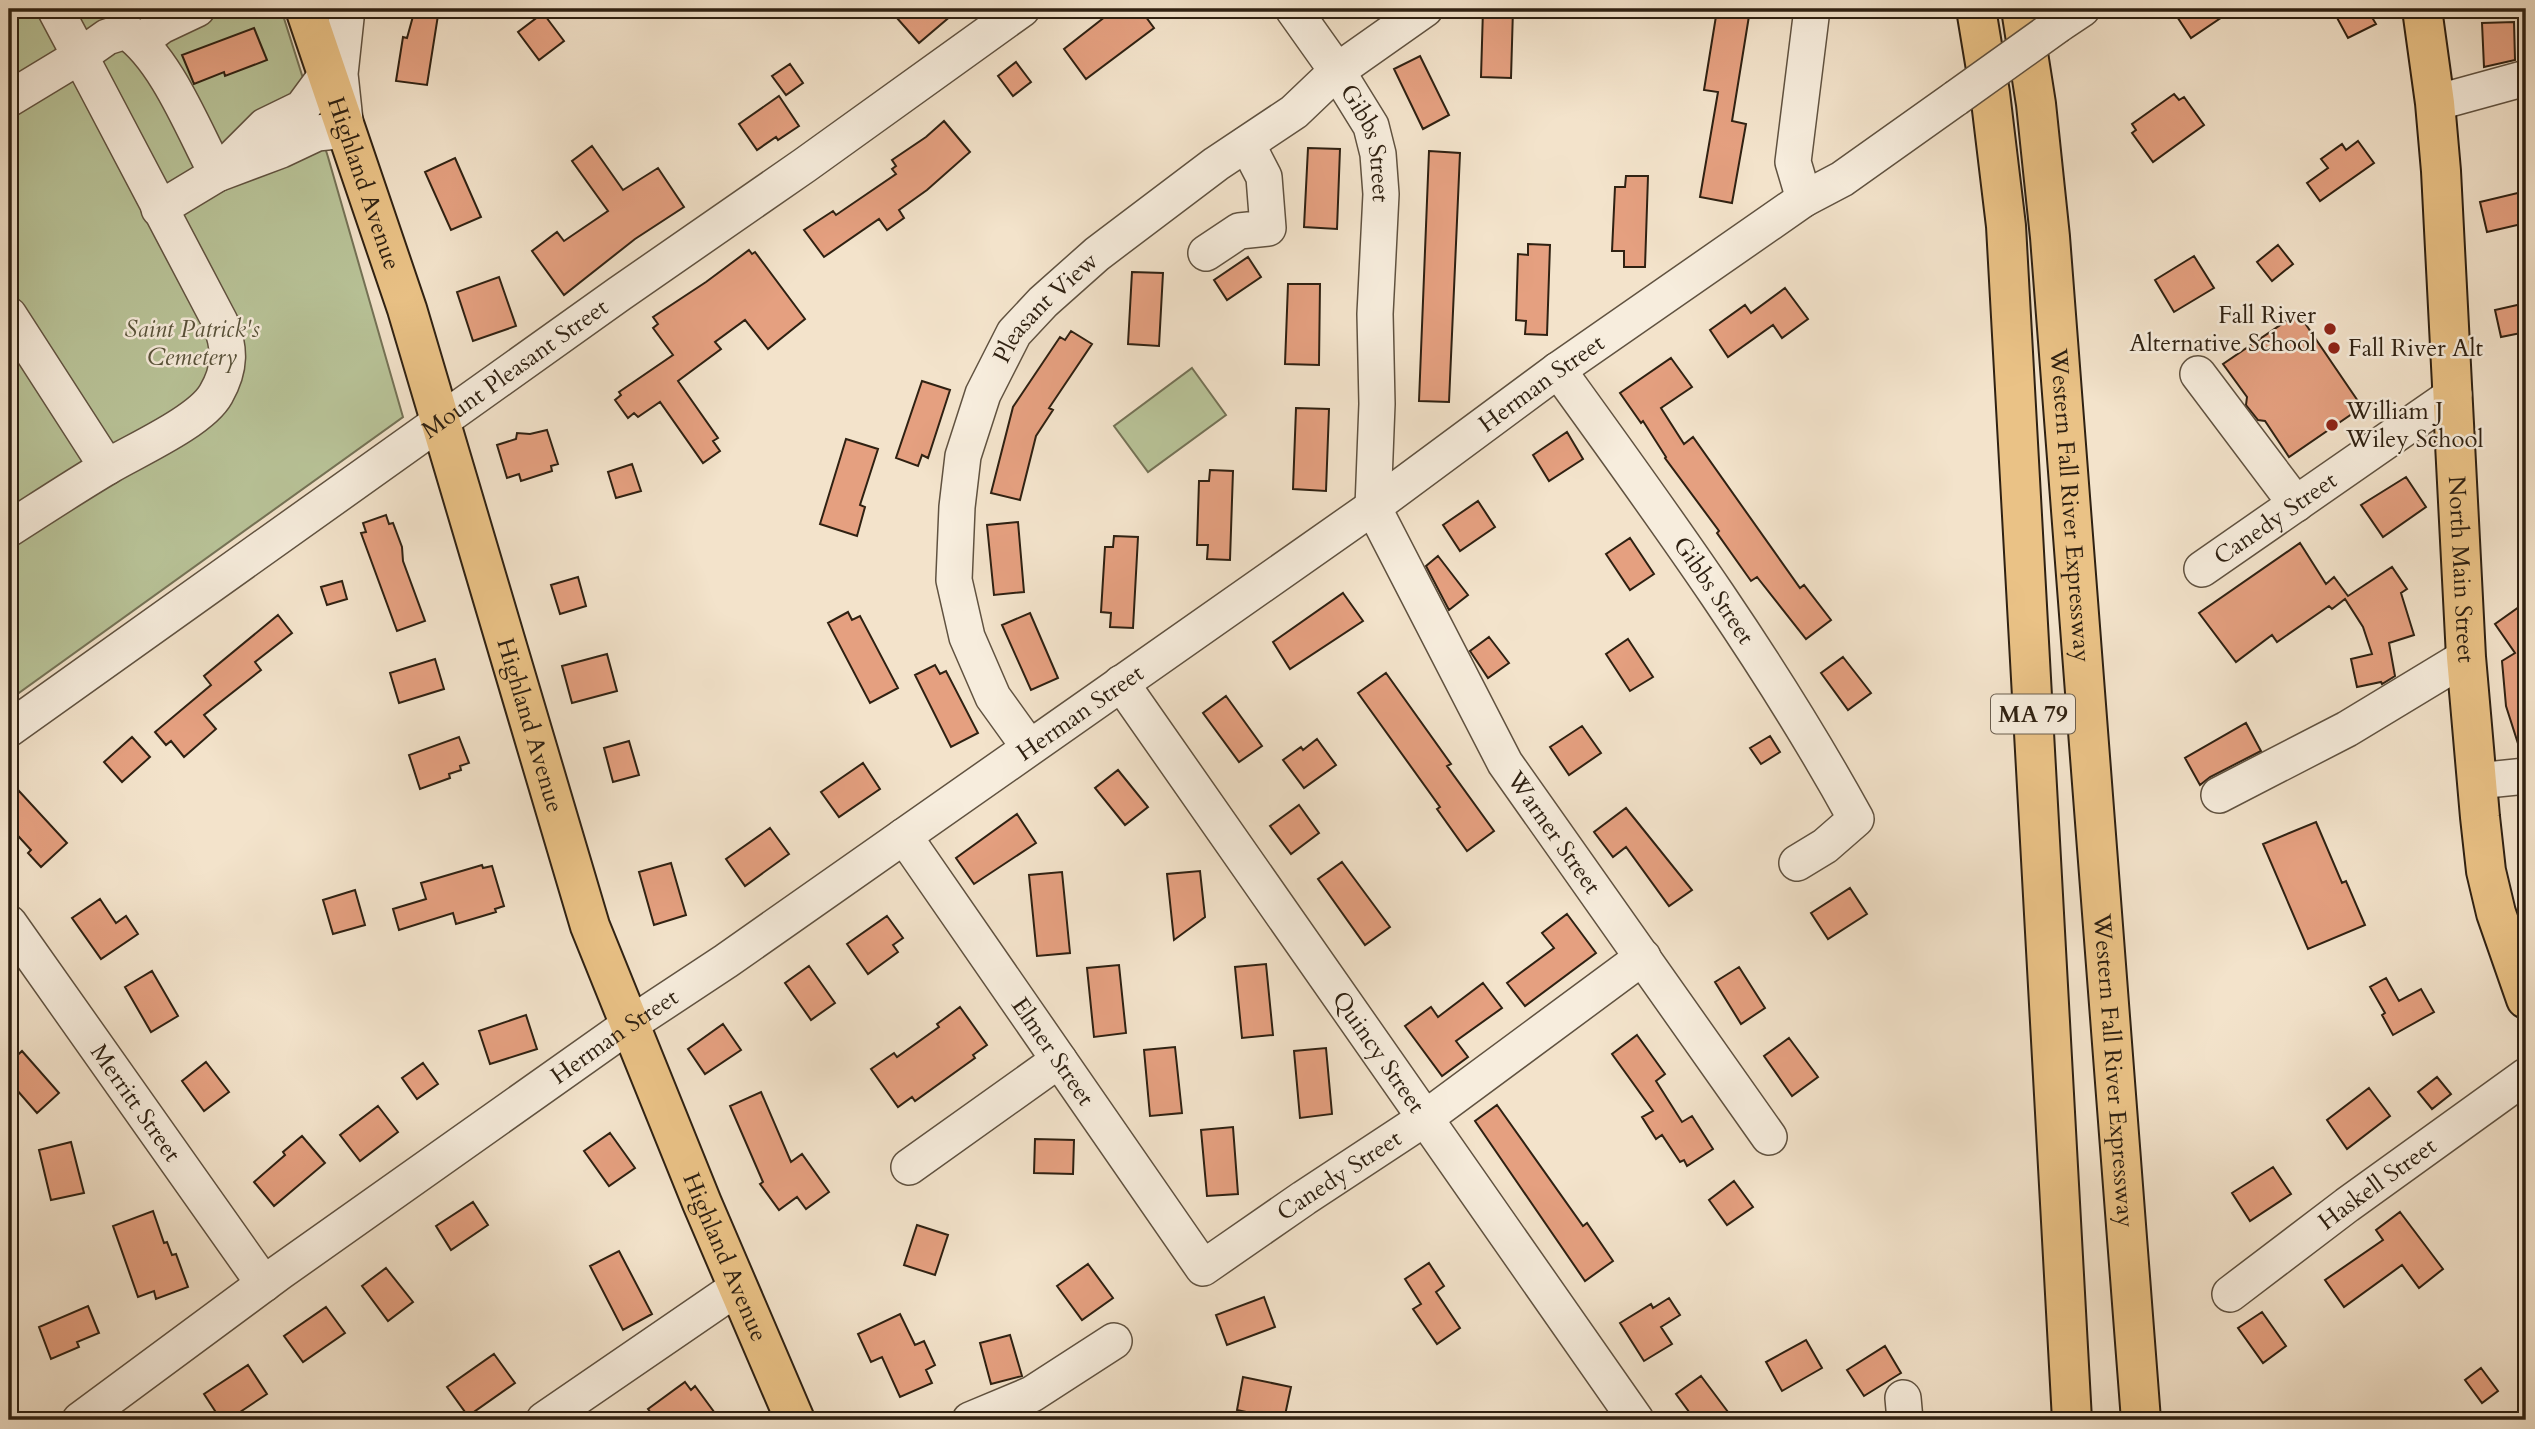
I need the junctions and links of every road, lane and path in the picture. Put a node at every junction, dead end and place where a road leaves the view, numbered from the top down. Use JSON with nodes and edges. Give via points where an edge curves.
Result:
{"nodes":[{"id":1,"x":55,"y":9,"type":"edge"},
{"id":2,"x":197,"y":9,"type":"edge"},
{"id":3,"x":305,"y":9,"type":"edge"},
{"id":4,"x":347,"y":9,"type":"edge"},
{"id":5,"x":1021,"y":9,"type":"edge"},
{"id":6,"x":1293,"y":9,"type":"edge"},
{"id":7,"x":1425,"y":9,"type":"edge"},
{"id":8,"x":1812,"y":9,"type":"edge"},
{"id":9,"x":1976,"y":9,"type":"edge"},
{"id":10,"x":2021,"y":9,"type":"edge"},
{"id":11,"x":2422,"y":9,"type":"edge"},
{"id":12,"x":2070,"y":17,"type":"edge"},
{"id":13,"x":141,"y":41,"type":"junction"},
{"id":14,"x":80,"y":56,"type":"junction"},
{"id":15,"x":1337,"y":71,"type":"junction"},
{"id":16,"x":327,"y":74,"type":"junction"},
{"id":17,"x":2526,"y":78,"type":"edge"},
{"id":18,"x":9,"y":99,"type":"edge"},
{"id":19,"x":2435,"y":103,"type":"junction"},
{"id":20,"x":346,"y":130,"type":"junction"},
{"id":21,"x":1247,"y":144,"type":"junction"},
{"id":22,"x":217,"y":174,"type":"junction"},
{"id":23,"x":1804,"y":199,"type":"junction"},
{"id":24,"x":159,"y":208,"type":"junction"},
{"id":25,"x":1206,"y":253,"type":"dead end"},
{"id":26,"x":9,"y":315,"type":"edge"},
{"id":27,"x":1558,"y":370,"type":"junction"},
{"id":28,"x":2198,"y":374,"type":"dead end"},
{"id":29,"x":2454,"y":394,"type":"junction"},
{"id":30,"x":441,"y":423,"type":"junction"},
{"id":31,"x":107,"y":467,"type":"junction"},
{"id":32,"x":2296,"y":504,"type":"junction"},
{"id":33,"x":1373,"y":507,"type":"junction"},
{"id":34,"x":9,"y":529,"type":"edge"},
{"id":35,"x":2202,"y":569,"type":"dead end"},
{"id":36,"x":2466,"y":657,"type":"junction"},
{"id":37,"x":1121,"y":683,"type":"junction"},
{"id":38,"x":9,"y":730,"type":"edge"},
{"id":39,"x":1029,"y":747,"type":"junction"},
{"id":40,"x":2526,"y":776,"type":"edge"},
{"id":41,"x":2477,"y":781,"type":"junction"},
{"id":42,"x":2219,"y":795,"type":"dead end"},
{"id":43,"x":904,"y":836,"type":"junction"},
{"id":44,"x":1797,"y":863,"type":"dead end"},
{"id":45,"x":9,"y":923,"type":"edge"},
{"id":46,"x":2515,"y":932,"type":"edge"},
{"id":47,"x":1643,"y":957,"type":"junction"},
{"id":48,"x":2526,"y":999,"type":"edge"},
{"id":49,"x":629,"y":1025,"type":"junction"},
{"id":50,"x":1059,"y":1060,"type":"junction"},
{"id":51,"x":2526,"y":1076,"type":"edge"},
{"id":52,"x":1424,"y":1119,"type":"junction"},
{"id":53,"x":1769,"y":1137,"type":"dead end"},
{"id":54,"x":908,"y":1167,"type":"dead end"},
{"id":55,"x":1203,"y":1268,"type":"joint"},
{"id":56,"x":264,"y":1284,"type":"junction"},
{"id":57,"x":738,"y":1287,"type":"junction"},
{"id":58,"x":2230,"y":1294,"type":"dead end"},
{"id":59,"x":1114,"y":1341,"type":"dead end"},
{"id":60,"x":79,"y":1420,"type":"edge"},
{"id":61,"x":544,"y":1420,"type":"edge"},
{"id":62,"x":795,"y":1420,"type":"edge"},
{"id":63,"x":970,"y":1420,"type":"edge"},
{"id":64,"x":1636,"y":1420,"type":"edge"},
{"id":65,"x":2073,"y":1420,"type":"edge"},
{"id":66,"x":2141,"y":1420,"type":"edge"}],
"edges":[{"from":1,"to":14,"type":"street"},
{"from":2,"to":13,"type":"street"},
{"from":3,"to":16,"type":"main road"},
{"from":4,"to":20,"type":"street","name":"Highland Avenue","via":[[340,74]]},
{"from":5,"to":30,"type":"street","name":"Mount Pleasant Street"},
{"from":6,"to":15,"type":"street","name":"Gibbs Street"},
{"from":7,"to":15,"type":"street","name":"Pleasant View"},
{"from":8,"to":23,"type":"street","via":[[1793,163]]},
{"from":9,"to":65,"type":"main road","name":"Western Fall River Expressway","number":"MA 79","via":[[2006,226]]},
{"from":10,"to":66,"type":"main road","name":"Western Fall River Expressway","number":"MA 79","via":[[2050,237]]},
{"from":11,"to":19,"type":"main road","name":"North Main Street"},
{"from":12,"to":23,"type":"street","name":"Herman Street","bridge":true,"via":[[1842,179]]},
{"from":13,"to":14,"type":"street","via":[[127,31],[107,37]]},
{"from":13,"to":22,"type":"street","via":[[166,75]]},
{"from":14,"to":18,"type":"street"},
{"from":14,"to":24,"type":"street"},
{"from":15,"to":21,"type":"street","name":"Pleasant View","via":[[1294,112]]},
{"from":15,"to":33,"type":"street","name":"Gibbs Street","via":[[1371,126],[1378,154],[1381,194]]},
{"from":16,"to":20,"type":"main road"},
{"from":16,"to":22,"type":"street","via":[[302,108],[265,126]]},
{"from":17,"to":19,"type":"street"},
{"from":19,"to":29,"type":"main road","name":"North Main Street"},
{"from":20,"to":22,"type":"street","via":[[317,133]]},
{"from":20,"to":30,"type":"main road","name":"Highland Avenue"},
{"from":21,"to":25,"type":"street","via":[[1264,177],[1268,228],[1239,231]]},
{"from":21,"to":39,"type":"street","name":"Pleasant View","via":[[1097,254],[1043,302],[1014,334],[983,394],[963,456],[954,580],[967,637],[993,697]]},
{"from":22,"to":24,"type":"street"},
{"from":23,"to":27,"type":"street","name":"Herman Street"},
{"from":24,"to":31,"type":"street","via":[[219,322],[228,343],[227,366],[216,395],[200,414]]},
{"from":26,"to":31,"type":"street"},
{"from":27,"to":33,"type":"street","name":"Herman Street"},
{"from":27,"to":44,"type":"street","name":"Gibbs Street","via":[[1663,515],[1820,752],[1856,819]]},
{"from":28,"to":32,"type":"street"},
{"from":29,"to":32,"type":"street","name":"Canedy Street"},
{"from":29,"to":36,"type":"main road","name":"North Main Street"},
{"from":30,"to":38,"type":"street","name":"Mount Pleasant Street"},
{"from":30,"to":49,"type":"main road","name":"Highland Avenue","via":[[590,926]]},
{"from":31,"to":34,"type":"street"},
{"from":32,"to":35,"type":"street","name":"Canedy Street"},
{"from":33,"to":37,"type":"street","name":"Herman Street"},
{"from":33,"to":47,"type":"street","name":"Warner Street","via":[[1505,763]]},
{"from":36,"to":41,"type":"main road","name":"North Main Street"},
{"from":36,"to":42,"type":"street","via":[[2347,729]]},
{"from":37,"to":39,"type":"street","name":"Herman Street"},
{"from":37,"to":52,"type":"street","name":"Quincy Street"},
{"from":39,"to":43,"type":"street","name":"Herman Street"},
{"from":40,"to":41,"type":"street"},
{"from":41,"to":46,"type":"main road","name":"North Main Street","via":[[2486,871]]},
{"from":43,"to":49,"type":"street","name":"Herman Street"},
{"from":43,"to":50,"type":"street","name":"Elmer Street"},
{"from":45,"to":56,"type":"street","name":"Merritt Street"},
{"from":46,"to":48,"type":"main road","name":"North Main Street"},
{"from":47,"to":52,"type":"street","name":"Canedy Street"},
{"from":47,"to":53,"type":"street","name":"Warner Street"},
{"from":49,"to":56,"type":"street","name":"Herman Street"},
{"from":49,"to":57,"type":"main road","name":"Highland Avenue"},
{"from":50,"to":54,"type":"street"},
{"from":50,"to":55,"type":"street","name":"Elmer Street"},
{"from":51,"to":58,"type":"street","name":"Haskell Street"},
{"from":52,"to":55,"type":"street","name":"Canedy Street"},
{"from":52,"to":64,"type":"street","name":"Quincy Street"},
{"from":56,"to":60,"type":"street","name":"Herman Street"},
{"from":57,"to":61,"type":"street"},
{"from":57,"to":62,"type":"main road","name":"Highland Avenue"},
{"from":59,"to":63,"type":"street","via":[[1032,1394]]}]}
